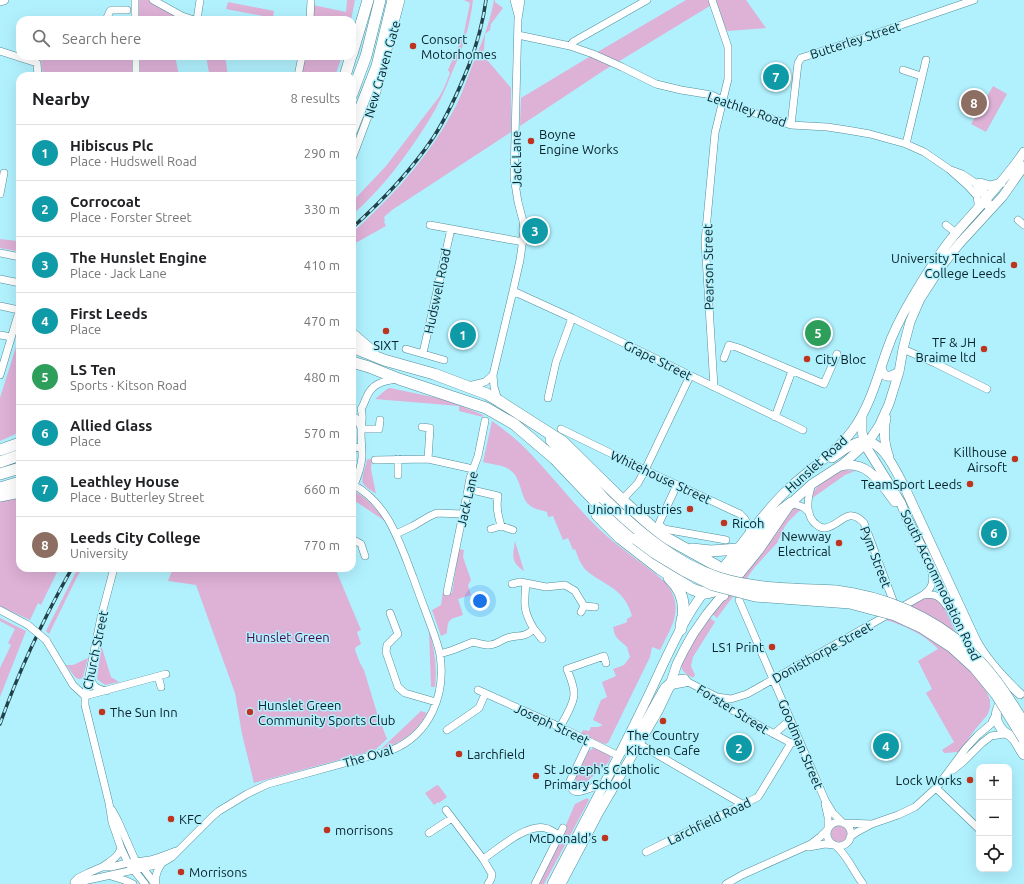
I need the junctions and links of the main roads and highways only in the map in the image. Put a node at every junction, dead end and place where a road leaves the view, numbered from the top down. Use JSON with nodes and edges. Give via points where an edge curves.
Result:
{"nodes":[{"id":1,"x":4,"y":0,"type":"edge"},
{"id":2,"x":368,"y":0,"type":"edge"},
{"id":3,"x":380,"y":0,"type":"edge"},
{"id":4,"x":393,"y":0,"type":"edge"},
{"id":5,"x":0,"y":1,"type":"edge"},
{"id":6,"x":356,"y":41,"type":"edge"},
{"id":7,"x":350,"y":60,"type":"edge"},
{"id":8,"x":346,"y":72,"type":"edge"},
{"id":9,"x":356,"y":83,"type":"edge"},
{"id":10,"x":356,"y":120,"type":"edge"},
{"id":11,"x":1024,"y":152,"type":"edge"},
{"id":12,"x":1024,"y":166,"type":"edge"},
{"id":13,"x":1001,"y":183,"type":"junction"},
{"id":14,"x":987,"y":199,"type":"junction"},
{"id":15,"x":990,"y":212,"type":"junction"},
{"id":16,"x":356,"y":337,"type":"edge"},
{"id":17,"x":356,"y":349,"type":"edge"},
{"id":18,"x":380,"y":358,"type":"junction"},
{"id":19,"x":356,"y":363,"type":"edge"},
{"id":20,"x":880,"y":368,"type":"junction"},
{"id":21,"x":900,"y":372,"type":"junction"},
{"id":22,"x":889,"y":404,"type":"junction"},
{"id":23,"x":862,"y":415,"type":"junction"},
{"id":24,"x":532,"y":422,"type":"junction"},
{"id":25,"x":866,"y":442,"type":"junction"},
{"id":26,"x":16,"y":444,"type":"edge"},
{"id":27,"x":0,"y":450,"type":"edge"},
{"id":28,"x":547,"y":453,"type":"junction"},
{"id":29,"x":16,"y":456,"type":"edge"},
{"id":30,"x":0,"y":462,"type":"edge"},
{"id":31,"x":892,"y":464,"type":"junction"},
{"id":32,"x":839,"y":467,"type":"junction"},
{"id":33,"x":16,"y":469,"type":"edge"},
{"id":34,"x":0,"y":474,"type":"edge"},
{"id":35,"x":803,"y":477,"type":"junction"},
{"id":36,"x":16,"y":483,"type":"edge"},
{"id":37,"x":0,"y":488,"type":"edge"},
{"id":38,"x":16,"y":493,"type":"edge"},
{"id":39,"x":0,"y":496,"type":"edge"},
{"id":40,"x":600,"y":501,"type":"junction"},
{"id":41,"x":791,"y":503,"type":"junction"},
{"id":42,"x":906,"y":516,"type":"junction"},
{"id":43,"x":686,"y":548,"type":"junction"},
{"id":44,"x":738,"y":549,"type":"junction"},
{"id":45,"x":660,"y":569,"type":"junction"},
{"id":46,"x":723,"y":576,"type":"junction"},
{"id":47,"x":703,"y":593,"type":"junction"},
{"id":48,"x":723,"y":595,"type":"junction"},
{"id":49,"x":681,"y":629,"type":"junction"},
{"id":50,"x":1022,"y":694,"type":"edge"},
{"id":51,"x":997,"y":711,"type":"junction"},
{"id":52,"x":1024,"y":724,"type":"edge"},
{"id":53,"x":1011,"y":736,"type":"junction"},
{"id":54,"x":1024,"y":736,"type":"edge"},
{"id":55,"x":1024,"y":740,"type":"edge"},
{"id":56,"x":1024,"y":754,"type":"edge"},
{"id":57,"x":552,"y":884,"type":"edge"},
{"id":58,"x":561,"y":884,"type":"edge"}],
"edges":[{"from":1,"to":5,"type":"main road"},
{"from":2,"to":6,"type":"highway"},
{"from":3,"to":9,"type":"highway","via":[[366,56]]},
{"from":4,"to":10,"type":"highway","via":[[377,66]]},
{"from":7,"to":8,"type":"highway"},
{"from":11,"to":13,"type":"main road","name":"Hunslet Road"},
{"from":12,"to":15,"type":"main road","name":"Hunslet Road"},
{"from":13,"to":14,"type":"main road","name":"Hunslet Road"},
{"from":13,"to":14,"type":"main road","via":[[990,186],[977,184]]},
{"from":14,"to":15,"type":"main road"},
{"from":14,"to":20,"type":"main road","name":"Hunslet Road","via":[[942,250],[908,305]]},
{"from":15,"to":21,"type":"main road","name":"Hunslet Road","via":[[959,244],[920,299],[910,322]]},
{"from":16,"to":18,"type":"highway"},
{"from":17,"to":18,"type":"highway"},
{"from":18,"to":24,"type":"highway","via":[[434,374],[487,394]]},
{"from":19,"to":28,"type":"highway","via":[[486,408],[514,424]]},
{"from":20,"to":21,"type":"main road","via":[[885,376],[889,377]]},
{"from":20,"to":23,"type":"main road","name":"Hunslet Road"},
{"from":21,"to":22,"type":"main road","name":"Hunslet Road"},
{"from":22,"to":25,"type":"main road","name":"Hunslet Road","via":[[879,426]]},
{"from":22,"to":31,"type":"main road","via":[[884,435],[886,450]]},
{"from":23,"to":25,"type":"main road","via":[[861,424]]},
{"from":23,"to":35,"type":"main road","name":"Hunslet Road","via":[[846,438]]},
{"from":24,"to":40,"type":"highway","via":[[573,464]]},
{"from":24,"to":43,"type":"highway","via":[[563,442],[661,535]]},
{"from":25,"to":31,"type":"main road","name":"South Accommodation Road","via":[[876,445]]},
{"from":25,"to":32,"type":"main road","name":"Hunslet Road"},
{"from":25,"to":35,"type":"main road","via":[[853,445]]},
{"from":25,"to":42,"type":"main road","name":"South Accommodation Road","via":[[902,503]]},
{"from":26,"to":27,"type":"highway"},
{"from":28,"to":40,"type":"highway"},
{"from":28,"to":45,"type":"highway","via":[[563,476],[620,538]]},
{"from":29,"to":30,"type":"highway"},
{"from":31,"to":50,"type":"main road","name":"South Accommodation Road","via":[[976,641],[999,672]]},
{"from":32,"to":41,"type":"main road","name":"Hunslet Road","via":[[812,484]]},
{"from":32,"to":42,"type":"main road","via":[[857,466],[870,472],[881,482]]},
{"from":33,"to":34,"type":"highway"},
{"from":35,"to":44,"type":"main road","name":"Hunslet Road","via":[[774,502]]},
{"from":36,"to":37,"type":"highway"},
{"from":38,"to":39,"type":"highway"},
{"from":40,"to":52,"type":"highway","bridge":true,"via":[[658,545],[686,563],[719,578],[749,586],[866,596],[894,605],[928,621],[955,638],[980,662],[1003,690]]},
{"from":40,"to":55,"type":"highway","bridge":true,"via":[[624,530],[655,553],[713,585],[755,596],[850,603],[895,615],[921,627],[952,647],[975,668],[997,696]]},
{"from":41,"to":46,"type":"highway","via":[[772,520]]},
{"from":41,"to":48,"type":"main road","name":"Hunslet Road"},
{"from":42,"to":51,"type":"main road","name":"South Accommodation Road","via":[[952,614],[990,685]]},
{"from":43,"to":44,"type":"highway","via":[[711,551]]},
{"from":43,"to":46,"type":"highway","via":[[714,564]]},
{"from":44,"to":46,"type":"main road","name":"Hunslet Road"},
{"from":45,"to":47,"type":"highway"},
{"from":45,"to":49,"type":"highway","via":[[675,584],[683,600]]},
{"from":46,"to":47,"type":"highway","via":[[714,591]]},
{"from":46,"to":48,"type":"highway"},
{"from":47,"to":49,"type":"main road","name":"Hunslet Road"},
{"from":48,"to":58,"type":"main road","name":"Hunslet Road","via":[[707,614],[684,650],[658,711],[636,742],[613,790]]},
{"from":49,"to":57,"type":"main road","name":"Hunslet Road","via":[[619,756]]},
{"from":50,"to":51,"type":"main road","name":"South Accommodation Road","via":[[1010,695],[1000,703]]},
{"from":51,"to":53,"type":"main road","name":"South Accommodation Road","via":[[1000,727]]},
{"from":53,"to":54,"type":"main road"},
{"from":53,"to":56,"type":"highway"}]}
